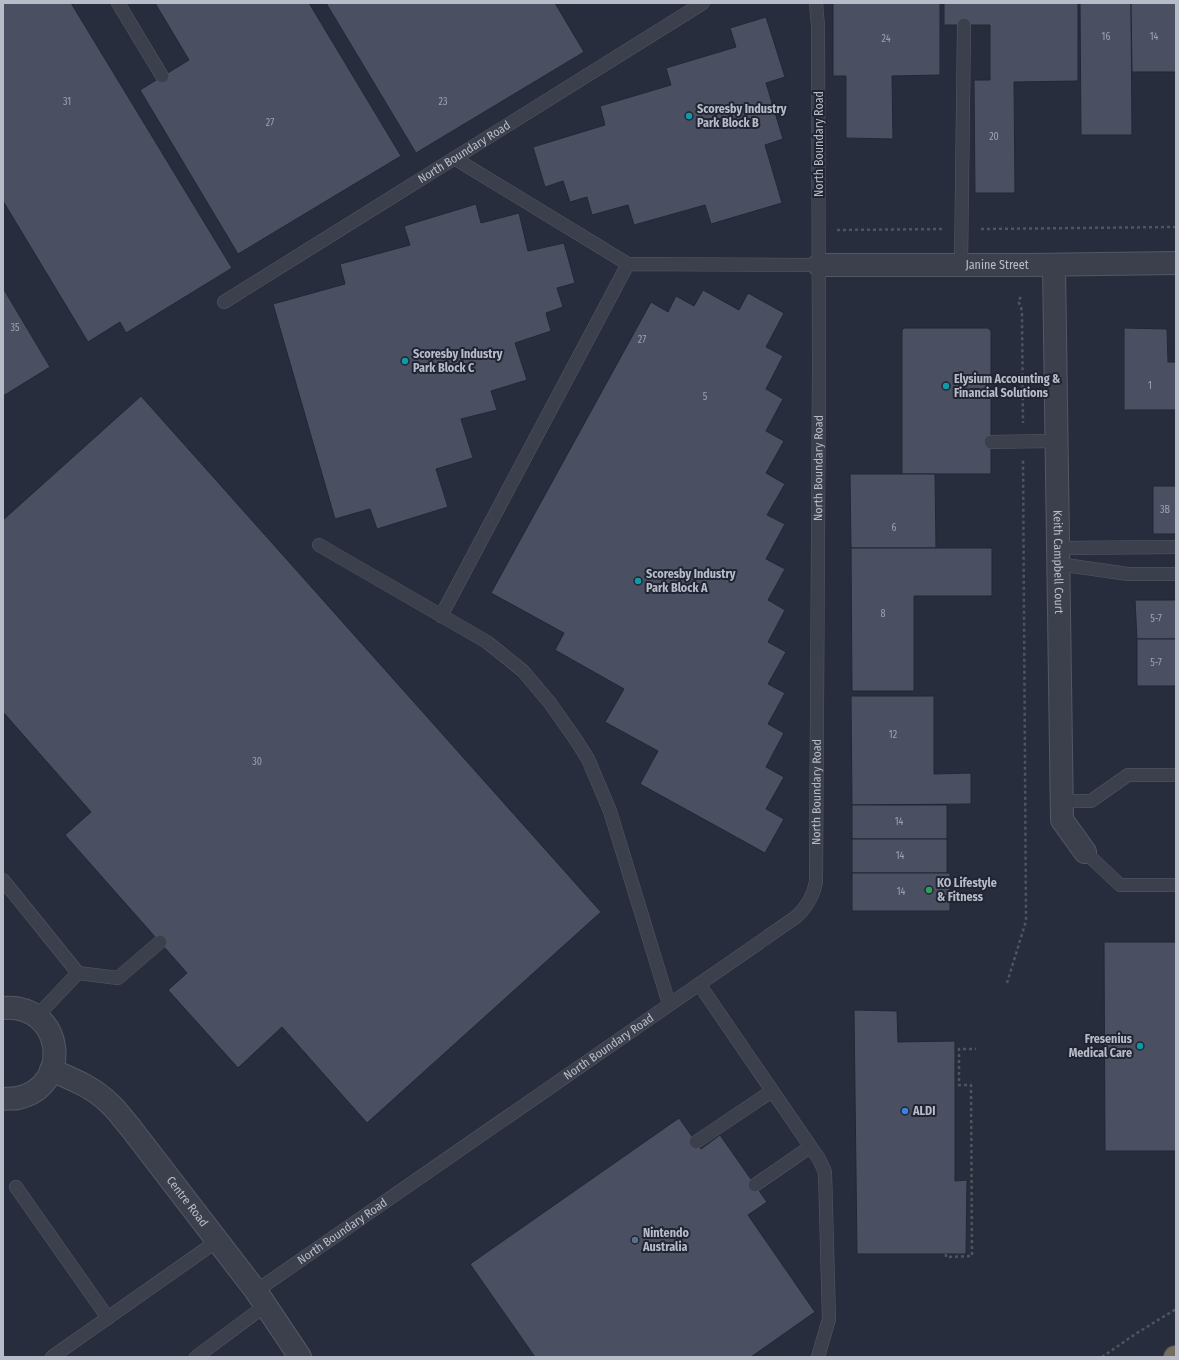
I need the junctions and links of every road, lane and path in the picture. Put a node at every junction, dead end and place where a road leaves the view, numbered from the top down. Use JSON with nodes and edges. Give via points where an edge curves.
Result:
{"nodes":[{"id":1,"x":118,"y":3,"type":"edge"},
{"id":2,"x":703,"y":3,"type":"edge"},
{"id":3,"x":816,"y":3,"type":"edge"},
{"id":4,"x":964,"y":25,"type":"dead end"},
{"id":5,"x":162,"y":76,"type":"dead end"},
{"id":6,"x":454,"y":158,"type":"junction"},
{"id":7,"x":1176,"y":227,"type":"edge"},
{"id":8,"x":961,"y":229,"type":"junction"},
{"id":9,"x":836,"y":230,"type":"dead end"},
{"id":10,"x":1176,"y":263,"type":"edge"},
{"id":11,"x":628,"y":264,"type":"junction"},
{"id":12,"x":819,"y":265,"type":"junction"},
{"id":13,"x":961,"y":265,"type":"junction"},
{"id":14,"x":1054,"y":265,"type":"junction"},
{"id":15,"x":1021,"y":297,"type":"dead end"},
{"id":16,"x":224,"y":302,"type":"dead end"},
{"id":17,"x":1023,"y":441,"type":"junction"},
{"id":18,"x":1057,"y":441,"type":"junction"},
{"id":19,"x":991,"y":442,"type":"dead end"},
{"id":20,"x":318,"y":545,"type":"dead end"},
{"id":21,"x":1176,"y":547,"type":"edge"},
{"id":22,"x":1058,"y":556,"type":"junction"},
{"id":23,"x":1176,"y":574,"type":"edge"},
{"id":24,"x":441,"y":616,"type":"junction"},
{"id":25,"x":1176,"y":775,"type":"edge"},
{"id":26,"x":1062,"y":801,"type":"junction"},
{"id":27,"x":1085,"y":852,"type":"joint"},
{"id":28,"x":3,"y":880,"type":"edge"},
{"id":29,"x":1176,"y":885,"type":"edge"},
{"id":30,"x":160,"y":942,"type":"dead end"},
{"id":31,"x":78,"y":974,"type":"junction"},
{"id":32,"x":1007,"y":983,"type":"dead end"},
{"id":33,"x":699,"y":984,"type":"junction"},
{"id":34,"x":670,"y":1004,"type":"junction"},
{"id":35,"x":3,"y":1008,"type":"edge"},
{"id":36,"x":37,"y":1016,"type":"junction"},
{"id":37,"x":976,"y":1049,"type":"dead end"},
{"id":38,"x":51,"y":1070,"type":"junction"},
{"id":39,"x":772,"y":1091,"type":"junction"},
{"id":40,"x":3,"y":1098,"type":"edge"},
{"id":41,"x":696,"y":1142,"type":"dead end"},
{"id":42,"x":810,"y":1147,"type":"junction"},
{"id":43,"x":755,"y":1185,"type":"dead end"},
{"id":44,"x":16,"y":1188,"type":"dead end"},
{"id":45,"x":217,"y":1241,"type":"junction"},
{"id":46,"x":946,"y":1254,"type":"dead end"},
{"id":47,"x":261,"y":1298,"type":"junction"},
{"id":48,"x":1176,"y":1309,"type":"edge"},
{"id":49,"x":108,"y":1318,"type":"junction"},
{"id":50,"x":52,"y":1357,"type":"edge"},
{"id":51,"x":196,"y":1357,"type":"edge"},
{"id":52,"x":300,"y":1357,"type":"edge"},
{"id":53,"x":818,"y":1357,"type":"edge"},
{"id":54,"x":1102,"y":1357,"type":"edge"}],
"edges":[{"from":1,"to":5,"type":"lane"},
{"from":2,"to":6,"type":"lane","name":"North Boundary Road"},
{"from":3,"to":12,"type":"lane","name":"North Boundary Road"},
{"from":4,"to":8,"type":"lane"},
{"from":6,"to":11,"type":"lane"},
{"from":6,"to":16,"type":"lane","name":"North Boundary Road"},
{"from":7,"to":8,"type":"path"},
{"from":8,"to":9,"type":"path"},
{"from":8,"to":13,"type":"lane"},
{"from":10,"to":14,"type":"street","name":"Janine Street"},
{"from":11,"to":12,"type":"lane"},
{"from":11,"to":24,"type":"lane"},
{"from":12,"to":13,"type":"street","name":"Janine Street"},
{"from":12,"to":33,"type":"lane","name":"North Boundary Road","via":[[816,882],[814,893],[803,911]]},
{"from":13,"to":14,"type":"street","name":"Janine Street"},
{"from":14,"to":18,"type":"street","name":"Keith Campbell Court"},
{"from":15,"to":17,"type":"path","via":[[1018,300],[1022,314]]},
{"from":17,"to":18,"type":"lane"},
{"from":17,"to":19,"type":"lane"},
{"from":17,"to":32,"type":"path","via":[[1026,921]]},
{"from":18,"to":22,"type":"street","name":"Keith Campbell Court"},
{"from":20,"to":24,"type":"lane"},
{"from":21,"to":22,"type":"lane"},
{"from":22,"to":23,"type":"lane","via":[[1128,574]]},
{"from":22,"to":26,"type":"street","name":"Keith Campbell Court"},
{"from":24,"to":34,"type":"lane","via":[[487,642],[523,671],[563,720],[588,759],[610,811]]},
{"from":25,"to":26,"type":"lane","via":[[1128,775],[1091,801]]},
{"from":26,"to":27,"type":"street","name":"Keith Campbell Court","via":[[1062,820]]},
{"from":27,"to":29,"type":"lane","via":[[1120,885]]},
{"from":28,"to":31,"type":"lane"},
{"from":30,"to":31,"type":"lane","via":[[118,978]]},
{"from":31,"to":36,"type":"lane"},
{"from":33,"to":34,"type":"lane","name":"North Boundary Road"},
{"from":33,"to":39,"type":"lane"},
{"from":34,"to":47,"type":"lane","name":"North Boundary Road"},
{"from":35,"to":36,"type":"street","via":[[12,1007]]},
{"from":36,"to":38,"type":"street","via":[[48,1027],[53,1038],[55,1054]]},
{"from":37,"to":46,"type":"path","via":[[959,1049],[959,1085],[971,1085],[972,1256],[946,1257]]},
{"from":38,"to":40,"type":"street","via":[[44,1083],[32,1093],[18,1098]]},
{"from":38,"to":45,"type":"street","name":"Centre Road","via":[[80,1082],[109,1102]]},
{"from":39,"to":41,"type":"lane"},
{"from":39,"to":42,"type":"lane"},
{"from":42,"to":43,"type":"lane"},
{"from":42,"to":53,"type":"lane","via":[[825,1172],[826,1185],[829,1319]]},
{"from":44,"to":49,"type":"lane"},
{"from":45,"to":47,"type":"street","name":"Centre Road"},
{"from":45,"to":49,"type":"lane"},
{"from":47,"to":51,"type":"lane","name":"North Boundary Road"},
{"from":47,"to":52,"type":"street","name":"Centre Road"},
{"from":48,"to":54,"type":"path"},
{"from":49,"to":50,"type":"lane"}]}
